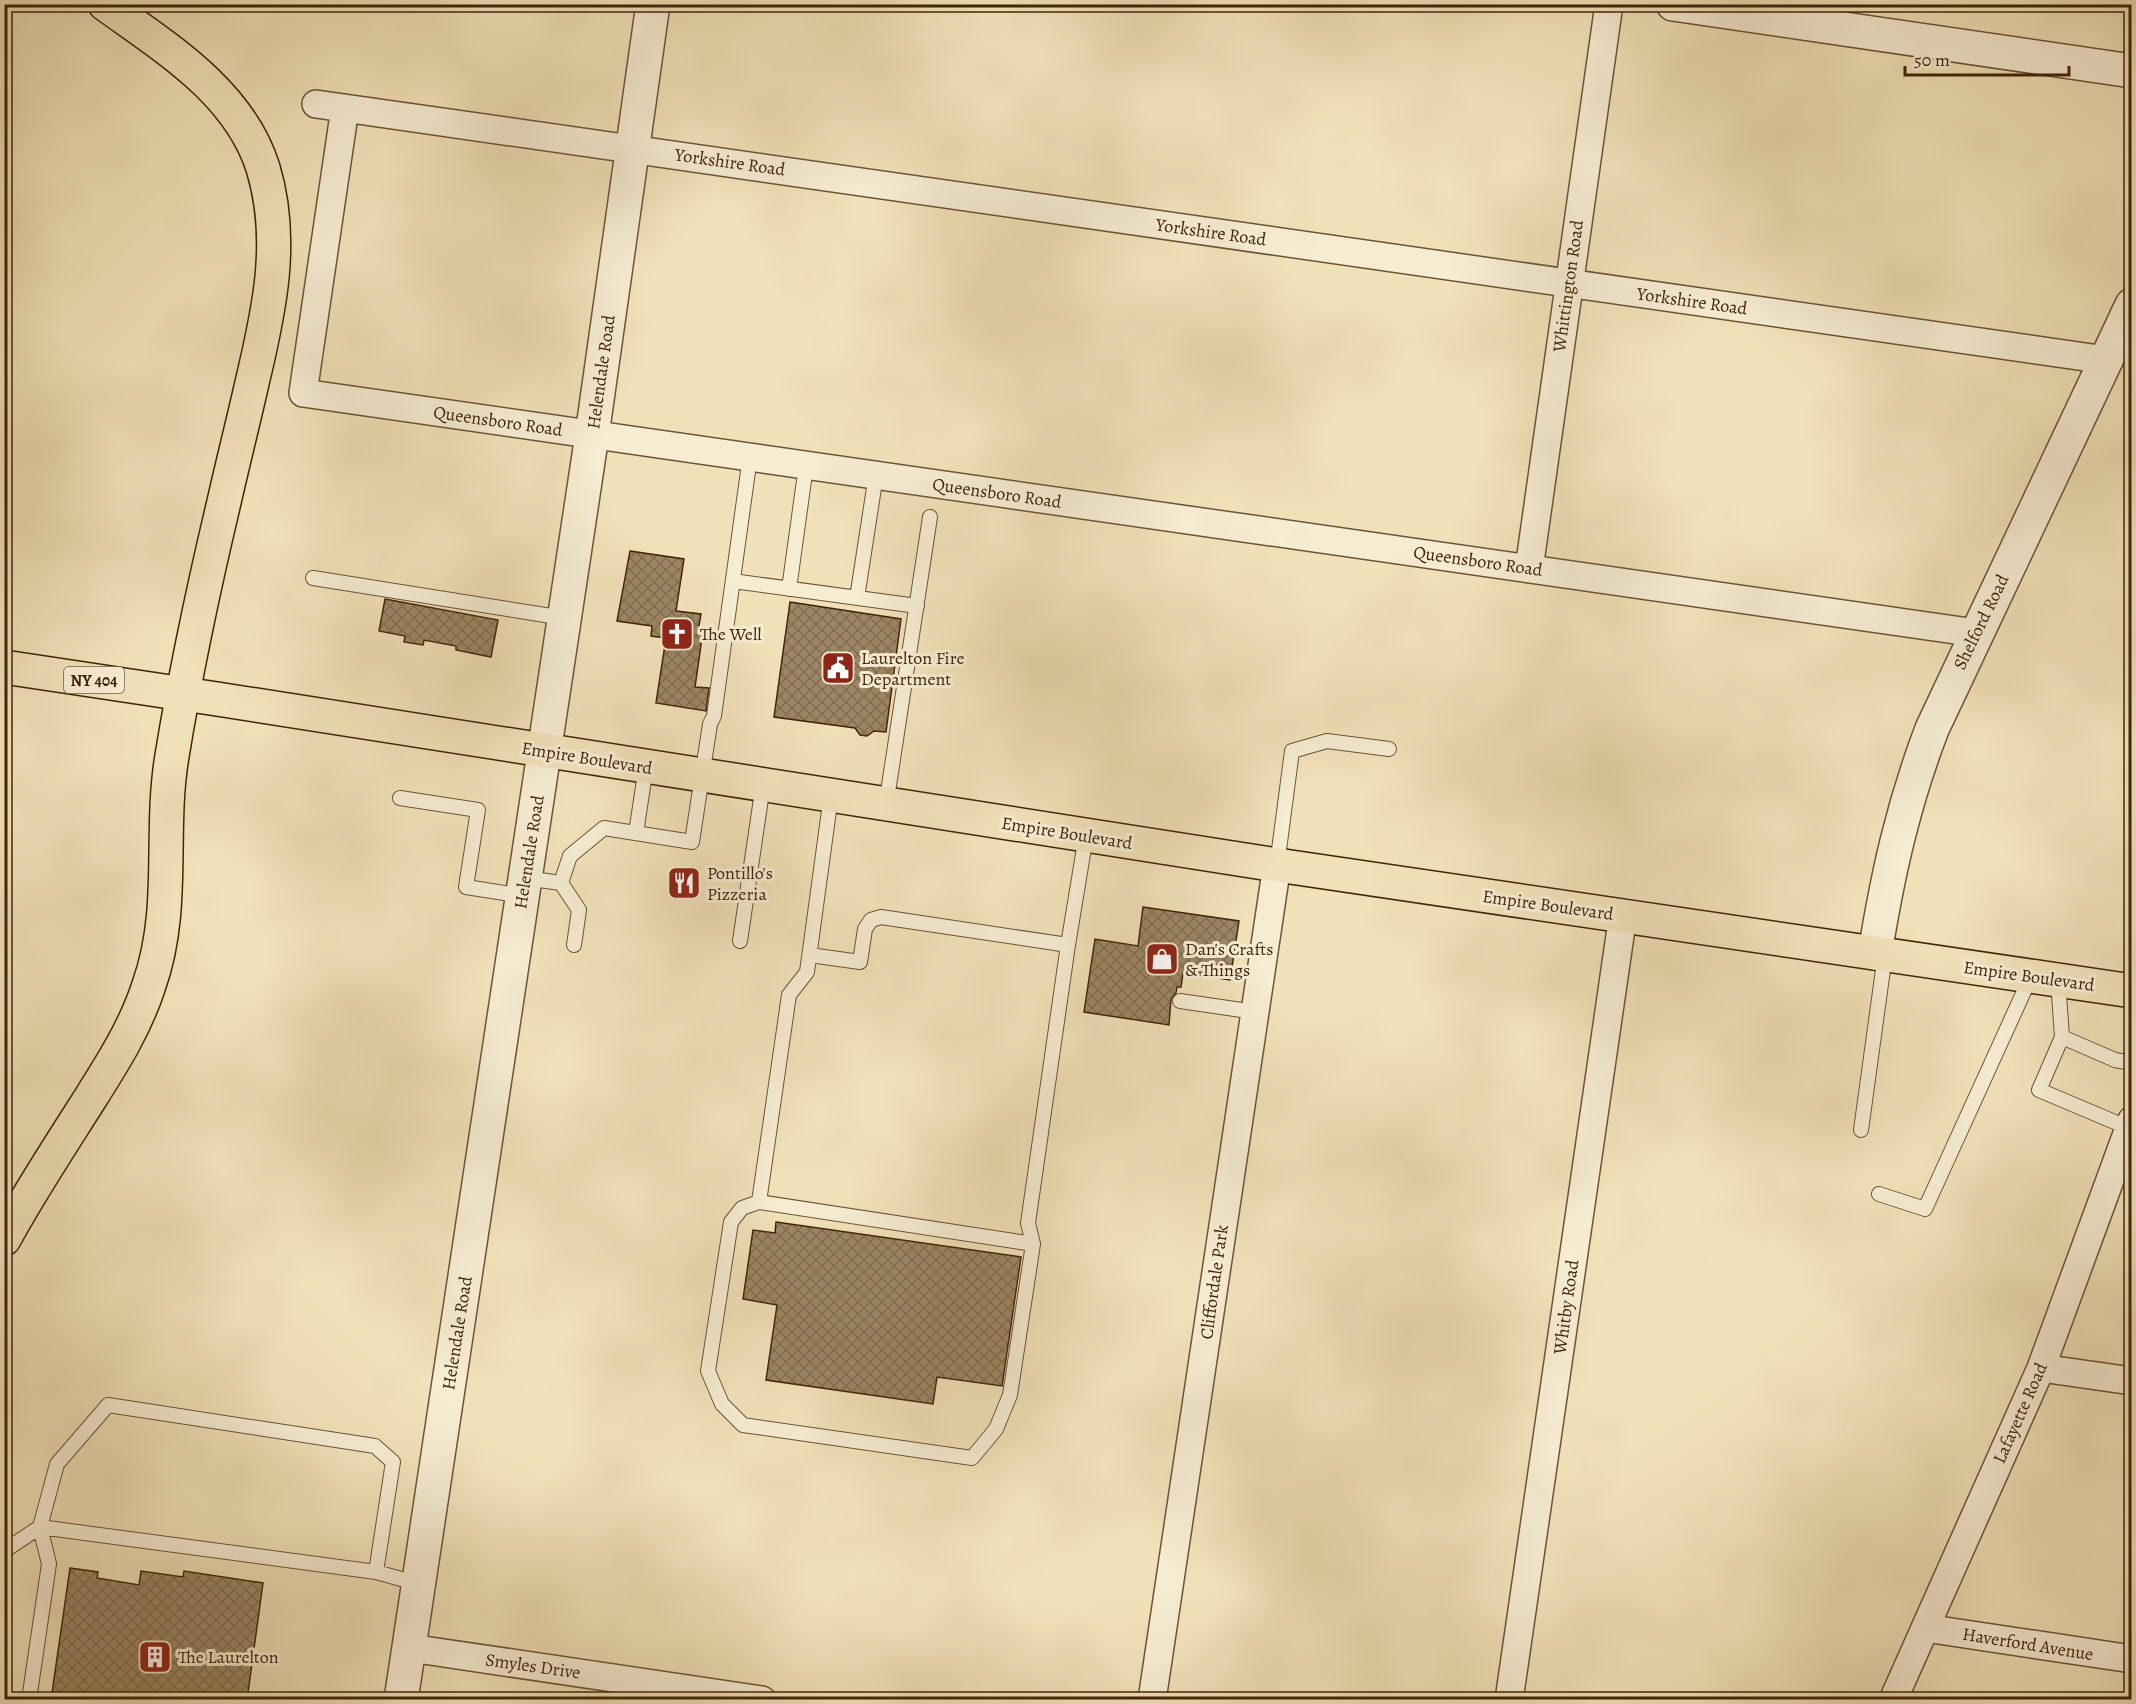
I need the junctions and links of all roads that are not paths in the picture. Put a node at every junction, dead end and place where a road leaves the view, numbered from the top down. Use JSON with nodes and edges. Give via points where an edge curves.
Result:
{"nodes":[{"id":1,"x":105,"y":4,"type":"edge"},
{"id":2,"x":653,"y":4,"type":"edge"},
{"id":3,"x":1609,"y":4,"type":"edge"},
{"id":4,"x":1673,"y":4,"type":"edge"},
{"id":5,"x":2132,"y":71,"type":"edge"},
{"id":6,"x":316,"y":104,"type":"dead end"},
{"id":7,"x":345,"y":108,"type":"junction"},
{"id":8,"x":633,"y":149,"type":"junction"},
{"id":9,"x":1569,"y":283,"type":"junction"},
{"id":10,"x":2132,"y":305,"type":"edge"},
{"id":11,"x":2106,"y":360,"type":"junction"},
{"id":12,"x":592,"y":435,"type":"junction"},
{"id":13,"x":750,"y":458,"type":"junction"},
{"id":14,"x":806,"y":465,"type":"junction"},
{"id":15,"x":876,"y":476,"type":"junction"},
{"id":16,"x":930,"y":518,"type":"dead end"},
{"id":17,"x":1529,"y":568,"type":"junction"},
{"id":18,"x":313,"y":578,"type":"dead end"},
{"id":19,"x":733,"y":581,"type":"junction"},
{"id":20,"x":789,"y":589,"type":"junction"},
{"id":21,"x":857,"y":598,"type":"junction"},
{"id":22,"x":917,"y":606,"type":"junction"},
{"id":23,"x":564,"y":618,"type":"junction"},
{"id":24,"x":1976,"y":633,"type":"junction"},
{"id":25,"x":4,"y":667,"type":"edge"},
{"id":26,"x":183,"y":693,"type":"junction"},
{"id":27,"x":1389,"y":749,"type":"dead end"},
{"id":28,"x":545,"y":751,"type":"junction"},
{"id":29,"x":646,"y":767,"type":"junction"},
{"id":30,"x":702,"y":776,"type":"junction"},
{"id":31,"x":763,"y":785,"type":"junction"},
{"id":32,"x":831,"y":796,"type":"junction"},
{"id":33,"x":400,"y":798,"type":"dead end"},
{"id":34,"x":886,"y":805,"type":"junction"},
{"id":35,"x":636,"y":833,"type":"junction"},
{"id":36,"x":1086,"y":836,"type":"junction"},
{"id":37,"x":1277,"y":865,"type":"junction"},
{"id":38,"x":561,"y":883,"type":"junction"},
{"id":39,"x":524,"y":887,"type":"junction"},
{"id":40,"x":1623,"y":915,"type":"junction"},
{"id":41,"x":740,"y":940,"type":"dead end"},
{"id":42,"x":574,"y":945,"type":"dead end"},
{"id":43,"x":1068,"y":945,"type":"junction"},
{"id":44,"x":1880,"y":954,"type":"junction"},
{"id":45,"x":810,"y":955,"type":"junction"},
{"id":46,"x":2044,"y":978,"type":"junction"},
{"id":47,"x":2132,"y":991,"type":"edge"},
{"id":48,"x":1180,"y":1001,"type":"dead end"},
{"id":49,"x":1255,"y":1012,"type":"junction"},
{"id":50,"x":2062,"y":1037,"type":"junction"},
{"id":51,"x":2132,"y":1063,"type":"edge"},
{"id":52,"x":2130,"y":1124,"type":"edge"},
{"id":53,"x":1861,"y":1130,"type":"dead end"},
{"id":54,"x":1879,"y":1194,"type":"dead end"},
{"id":55,"x":759,"y":1202,"type":"junction"},
{"id":56,"x":4,"y":1239,"type":"edge"},
{"id":57,"x":1033,"y":1244,"type":"junction"},
{"id":58,"x":2041,"y":1368,"type":"junction"},
{"id":59,"x":2132,"y":1381,"type":"edge"},
{"id":60,"x":40,"y":1527,"type":"junction"},
{"id":61,"x":4,"y":1551,"type":"edge"},
{"id":62,"x":376,"y":1572,"type":"junction"},
{"id":63,"x":419,"y":1584,"type":"junction"},
{"id":64,"x":1925,"y":1628,"type":"junction"},
{"id":65,"x":410,"y":1648,"type":"junction"},
{"id":66,"x":2132,"y":1659,"type":"edge"},
{"id":67,"x":29,"y":1700,"type":"edge"},
{"id":68,"x":401,"y":1700,"type":"edge"},
{"id":69,"x":762,"y":1700,"type":"edge"},
{"id":70,"x":1152,"y":1700,"type":"edge"},
{"id":71,"x":1509,"y":1700,"type":"edge"},
{"id":72,"x":1893,"y":1700,"type":"edge"}],
"edges":[{"from":1,"to":26,"type":"main road","via":[[184,62],[233,112],[262,165],[273,223],[272,285],[263,334]]},
{"from":2,"to":8,"type":"street","name":"Helendale Road"},
{"from":3,"to":9,"type":"street","name":"Whittington Road"},
{"from":4,"to":5,"type":"street"},
{"from":6,"to":7,"type":"street","name":"Yorkshire Road"},
{"from":7,"to":8,"type":"street","name":"Yorkshire Road"},
{"from":7,"to":12,"type":"street","name":"Queensboro Road","via":[[303,393]]},
{"from":8,"to":9,"type":"street","name":"Yorkshire Road"},
{"from":8,"to":12,"type":"street","name":"Helendale Road"},
{"from":9,"to":11,"type":"street","name":"Yorkshire Road"},
{"from":9,"to":17,"type":"street","name":"Whittington Road"},
{"from":10,"to":11,"type":"street","name":"Shelford Road"},
{"from":11,"to":24,"type":"street","name":"Shelford Road"},
{"from":12,"to":13,"type":"street","name":"Queensboro Road"},
{"from":12,"to":23,"type":"street","name":"Helendale Road"},
{"from":13,"to":14,"type":"street","name":"Queensboro Road"},
{"from":13,"to":19,"type":"lane"},
{"from":14,"to":15,"type":"street","name":"Queensboro Road"},
{"from":14,"to":20,"type":"lane"},
{"from":15,"to":17,"type":"street","name":"Queensboro Road"},
{"from":15,"to":21,"type":"lane"},
{"from":16,"to":22,"type":"lane"},
{"from":17,"to":24,"type":"street","name":"Queensboro Road"},
{"from":18,"to":23,"type":"lane"},
{"from":19,"to":20,"type":"lane"},
{"from":19,"to":30,"type":"lane"},
{"from":20,"to":21,"type":"lane"},
{"from":21,"to":22,"type":"lane"},
{"from":22,"to":34,"type":"lane"},
{"from":23,"to":28,"type":"street","name":"Helendale Road"},
{"from":24,"to":44,"type":"street","name":"Shelford Road","via":[[1932,729],[1898,830],[1887,879]]},
{"from":25,"to":26,"type":"main road","name":"Empire Boulevard","number":"NY 404"},
{"from":26,"to":28,"type":"main road","name":"Empire Boulevard"},
{"from":26,"to":56,"type":"main road","via":[[168,781],[164,916],[151,981],[114,1060]]},
{"from":27,"to":37,"type":"lane","via":[[1327,741],[1292,751]]},
{"from":28,"to":29,"type":"main road","name":"Empire Boulevard"},
{"from":28,"to":39,"type":"street","name":"Helendale Road"},
{"from":29,"to":30,"type":"main road","name":"Empire Boulevard"},
{"from":29,"to":35,"type":"lane"},
{"from":30,"to":31,"type":"main road","name":"Empire Boulevard"},
{"from":30,"to":35,"type":"lane","via":[[692,842]]},
{"from":31,"to":32,"type":"main road","name":"Empire Boulevard"},
{"from":31,"to":41,"type":"lane"},
{"from":32,"to":34,"type":"main road","name":"Empire Boulevard"},
{"from":32,"to":45,"type":"lane"},
{"from":33,"to":39,"type":"lane","via":[[478,810],[466,887]]},
{"from":34,"to":36,"type":"main road","name":"Empire Boulevard"},
{"from":35,"to":38,"type":"lane","via":[[604,828],[570,856]]},
{"from":36,"to":37,"type":"main road","name":"Empire Boulevard"},
{"from":36,"to":43,"type":"lane"},
{"from":37,"to":40,"type":"main road","name":"Empire Boulevard"},
{"from":37,"to":49,"type":"street","name":"Cliffordale Park"},
{"from":38,"to":39,"type":"lane"},
{"from":38,"to":42,"type":"lane","via":[[579,910]]},
{"from":39,"to":63,"type":"street","name":"Helendale Road"},
{"from":40,"to":44,"type":"main road","name":"Empire Boulevard"},
{"from":40,"to":71,"type":"street","name":"Whitby Road"},
{"from":43,"to":45,"type":"lane","via":[[881,917],[871,920],[865,929],[860,962]]},
{"from":43,"to":57,"type":"lane","via":[[1028,1223]]},
{"from":44,"to":46,"type":"main road","name":"Empire Boulevard"},
{"from":44,"to":53,"type":"lane"},
{"from":45,"to":55,"type":"lane","via":[[807,972],[789,995]]},
{"from":46,"to":47,"type":"main road","name":"Empire Boulevard"},
{"from":46,"to":50,"type":"lane"},
{"from":46,"to":54,"type":"lane","via":[[1925,1209]]},
{"from":48,"to":49,"type":"lane"},
{"from":49,"to":70,"type":"street","name":"Cliffordale Park"},
{"from":50,"to":51,"type":"lane","via":[[2115,1060]]},
{"from":50,"to":52,"type":"lane","via":[[2039,1090]]},
{"from":52,"to":58,"type":"street","name":"Lafayette Road"},
{"from":55,"to":57,"type":"lane"},
{"from":55,"to":57,"type":"lane","via":[[742,1208],[731,1222],[708,1371],[722,1404],[743,1425],[972,1458],[996,1429],[1010,1395]]},
{"from":58,"to":59,"type":"street"},
{"from":58,"to":64,"type":"street","name":"Lafayette Road"},
{"from":60,"to":61,"type":"lane"},
{"from":60,"to":62,"type":"lane"},
{"from":60,"to":62,"type":"lane","via":[[57,1464],[108,1405],[375,1446],[393,1462]]},
{"from":60,"to":67,"type":"lane","via":[[49,1564]]},
{"from":62,"to":63,"type":"lane"},
{"from":63,"to":65,"type":"street","name":"Helendale Road"},
{"from":64,"to":66,"type":"street","name":"Haverford Avenue"},
{"from":64,"to":72,"type":"street","name":"Lafayette Road"},
{"from":65,"to":68,"type":"street","name":"Helendale Road"},
{"from":65,"to":69,"type":"street","name":"Smyles Drive"}]}
